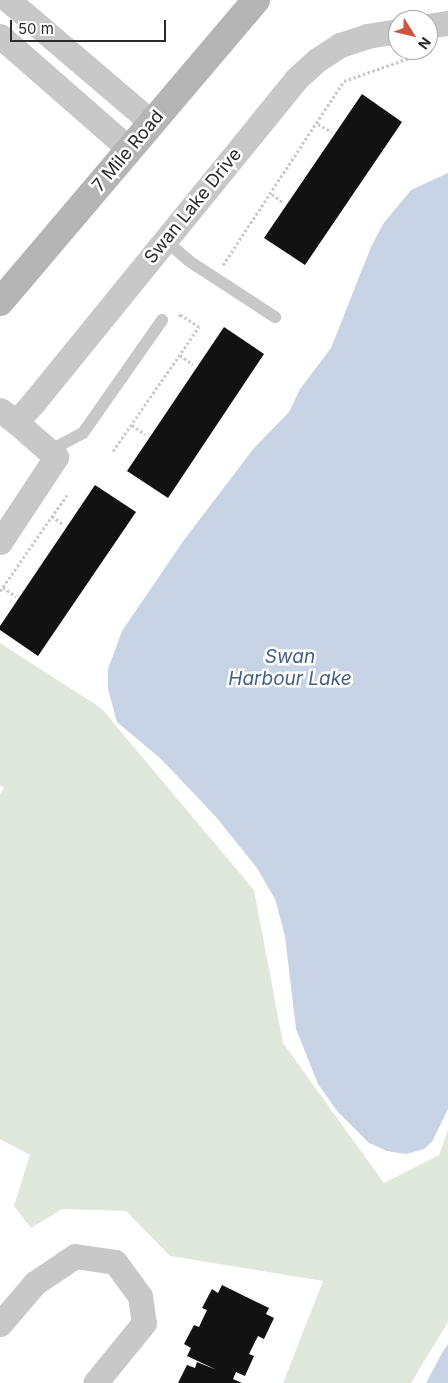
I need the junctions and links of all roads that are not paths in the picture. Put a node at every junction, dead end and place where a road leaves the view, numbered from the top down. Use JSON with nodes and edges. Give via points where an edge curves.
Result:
{"nodes":[{"id":1,"x":8,"y":0,"type":"edge"},
{"id":2,"x":256,"y":0,"type":"edge"},
{"id":3,"x":388,"y":33,"type":"edge"},
{"id":4,"x":0,"y":36,"type":"edge"},
{"id":5,"x":152,"y":122,"type":"junction"},
{"id":6,"x":129,"y":149,"type":"junction"},
{"id":7,"x":165,"y":240,"type":"junction"},
{"id":8,"x":0,"y":302,"type":"edge"},
{"id":9,"x":276,"y":317,"type":"dead end"},
{"id":10,"x":162,"y":320,"type":"road end"},
{"id":11,"x":8,"y":416,"type":"edge"},
{"id":12,"x":49,"y":451,"type":"junction"},
{"id":13,"x":0,"y":542,"type":"edge"},
{"id":14,"x":0,"y":1324,"type":"edge"},
{"id":15,"x":95,"y":1383,"type":"edge"}],
"edges":[{"from":1,"to":5,"type":"street"},
{"from":2,"to":5,"type":"street","name":"7 Mile Road"},
{"from":3,"to":7,"type":"street","name":"Swan Lake Drive","via":[[340,45],[316,60],[296,79]]},
{"from":4,"to":6,"type":"street"},
{"from":5,"to":6,"type":"street","name":"7 Mile Road"},
{"from":6,"to":8,"type":"street","name":"7 Mile Road"},
{"from":7,"to":9,"type":"lane"},
{"from":7,"to":11,"type":"street","name":"Swan Lake Drive"},
{"from":10,"to":12,"type":"lane","via":[[83,433]]},
{"from":11,"to":12,"type":"street","name":"Swan Lake Drive"},
{"from":12,"to":13,"type":"street","via":[[56,457]]},
{"from":14,"to":15,"type":"street","via":[[35,1283],[75,1256],[115,1262],[140,1296],[144,1323]]}]}
